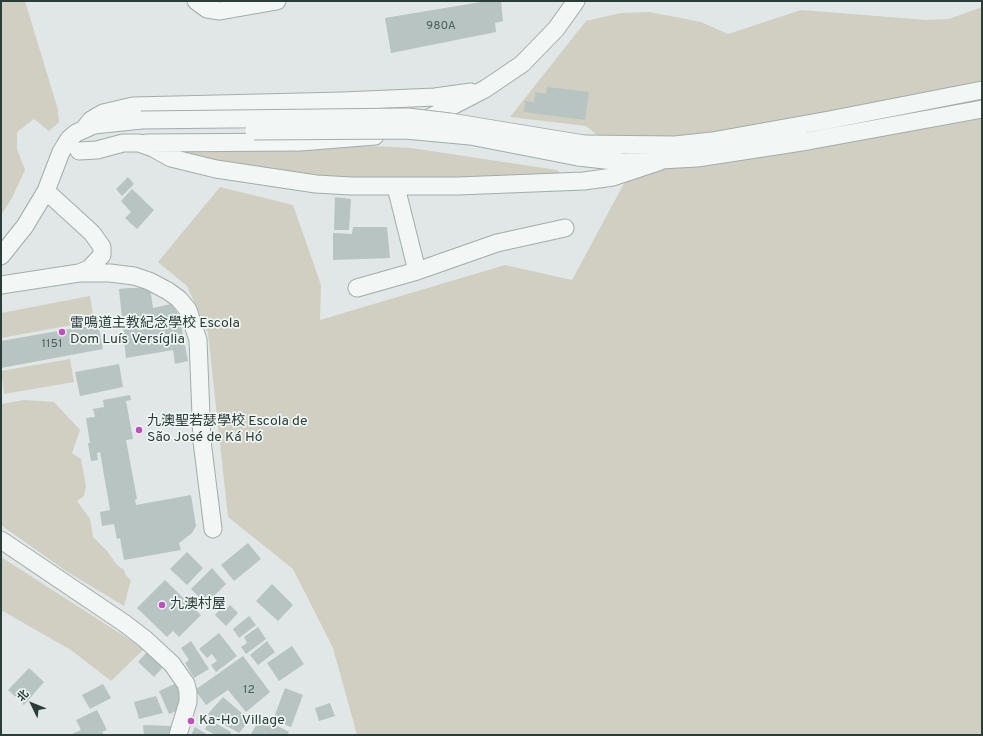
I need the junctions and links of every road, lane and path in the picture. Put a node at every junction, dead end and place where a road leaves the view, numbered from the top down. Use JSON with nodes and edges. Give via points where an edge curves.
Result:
{"nodes":[{"id":1,"x":196,"y":1,"type":"edge"},
{"id":2,"x":277,"y":1,"type":"edge"},
{"id":3,"x":579,"y":1,"type":"edge"},
{"id":4,"x":485,"y":90,"type":"junction"},
{"id":5,"x":982,"y":90,"type":"edge"},
{"id":6,"x":982,"y":109,"type":"edge"},
{"id":7,"x":84,"y":129,"type":"junction"},
{"id":8,"x":141,"y":132,"type":"junction"},
{"id":9,"x":586,"y":150,"type":"junction"},
{"id":10,"x":661,"y":161,"type":"junction"},
{"id":11,"x":54,"y":172,"type":"junction"},
{"id":12,"x":396,"y":187,"type":"junction"},
{"id":13,"x":46,"y":191,"type":"junction"},
{"id":14,"x":564,"y":228,"type":"dead end"},
{"id":15,"x":102,"y":247,"type":"junction"},
{"id":16,"x":1,"y":256,"type":"edge"},
{"id":17,"x":417,"y":271,"type":"junction"},
{"id":18,"x":79,"y":273,"type":"junction"},
{"id":19,"x":134,"y":276,"type":"junction"},
{"id":20,"x":1,"y":285,"type":"edge"},
{"id":21,"x":357,"y":288,"type":"dead end"},
{"id":22,"x":213,"y":529,"type":"dead end"},
{"id":23,"x":1,"y":540,"type":"edge"},
{"id":24,"x":178,"y":735,"type":"edge"}],
"edges":[{"from":1,"to":2,"type":"street","via":[[207,9],[220,10]]},
{"from":3,"to":4,"type":"street","via":[[522,64]]},
{"from":4,"to":7,"type":"street","via":[[435,97],[133,106],[103,113],[91,120]]},
{"from":4,"to":8,"type":"street","via":[[422,122],[379,135],[300,142]]},
{"from":5,"to":9,"type":"street","via":[[712,141]]},
{"from":6,"to":10,"type":"street","via":[[757,150]]},
{"from":7,"to":8,"type":"street","via":[[105,123]]},
{"from":7,"to":11,"type":"street","via":[[69,139]]},
{"from":8,"to":9,"type":"street","bridge":true,"via":[[405,130]]},
{"from":8,"to":11,"type":"street","via":[[105,137],[79,151]]},
{"from":8,"to":12,"type":"street","via":[[153,148],[171,158],[216,169],[316,184]]},
{"from":9,"to":10,"type":"street","via":[[623,162]]},
{"from":10,"to":12,"type":"street","via":[[612,177],[584,180],[531,184]]},
{"from":11,"to":13,"type":"street"},
{"from":12,"to":17,"type":"street"},
{"from":13,"to":15,"type":"street","via":[[92,234]]},
{"from":13,"to":16,"type":"street","via":[[25,226]]},
{"from":14,"to":17,"type":"street","via":[[497,243]]},
{"from":15,"to":18,"type":"street","via":[[102,254],[96,263]]},
{"from":15,"to":19,"type":"street","via":[[120,267]]},
{"from":17,"to":21,"type":"street"},
{"from":18,"to":19,"type":"street"},
{"from":18,"to":20,"type":"street"},
{"from":19,"to":22,"type":"street","via":[[174,294],[188,310],[194,323],[198,340],[202,441]]},
{"from":23,"to":24,"type":"street","via":[[145,639],[172,664],[186,684],[188,692],[188,702]]}]}
